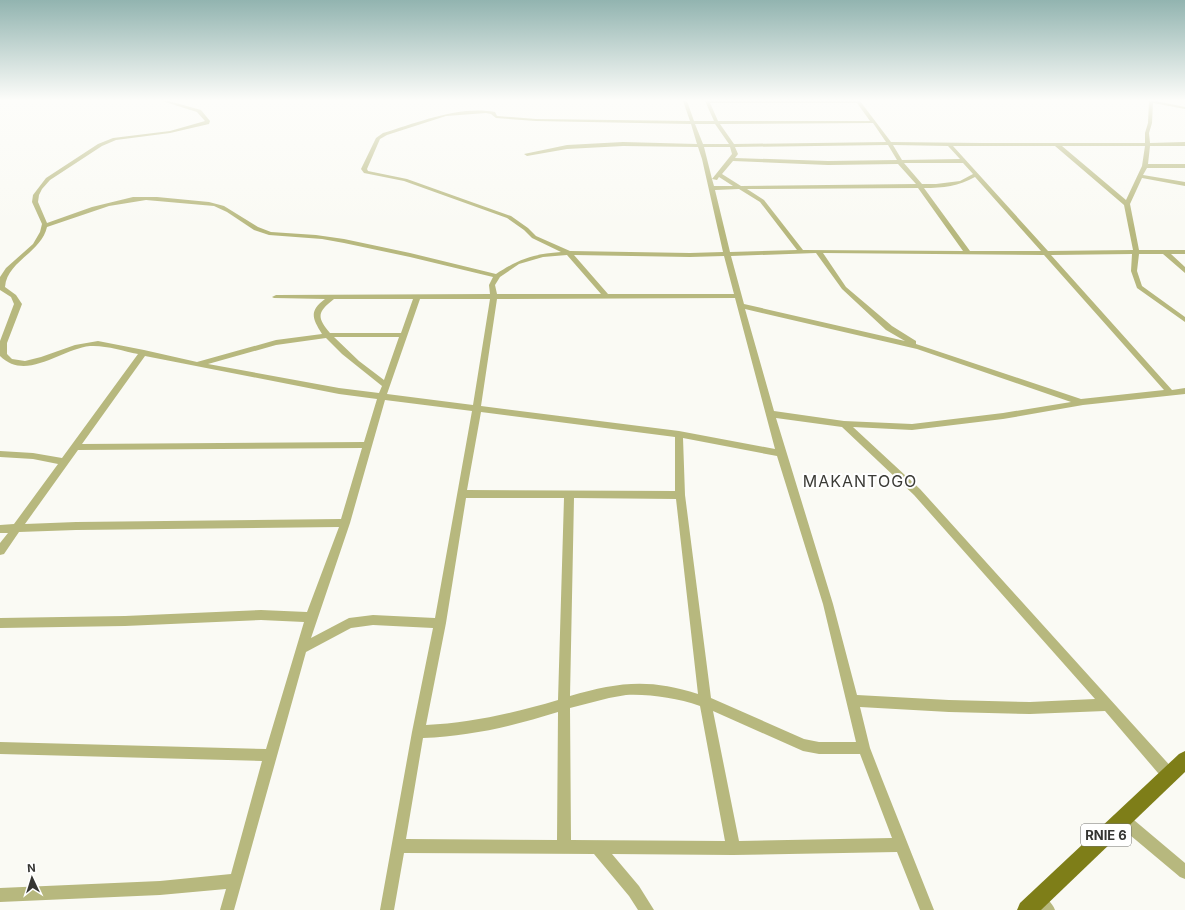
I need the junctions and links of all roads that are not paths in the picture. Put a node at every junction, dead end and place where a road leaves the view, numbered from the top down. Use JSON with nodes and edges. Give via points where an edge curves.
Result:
{"nodes":[{"id":1,"x":104,"y":143,"type":"edge"},
{"id":2,"x":376,"y":143,"type":"edge"},
{"id":3,"x":853,"y":143,"type":"edge"},
{"id":4,"x":890,"y":143,"type":"edge"},
{"id":5,"x":917,"y":143,"type":"edge"},
{"id":6,"x":1158,"y":143,"type":"edge"},
{"id":7,"x":1167,"y":143,"type":"edge"},
{"id":8,"x":1175,"y":143,"type":"edge"},
{"id":9,"x":948,"y":144,"type":"junction"},
{"id":10,"x":1056,"y":144,"type":"junction"},
{"id":11,"x":1148,"y":144,"type":"junction"},
{"id":12,"x":1185,"y":144,"type":"edge"},
{"id":13,"x":732,"y":145,"type":"junction"},
{"id":14,"x":700,"y":146,"type":"junction"},
{"id":15,"x":1185,"y":151,"type":"edge"},
{"id":16,"x":528,"y":154,"type":"dead end"},
{"id":17,"x":733,"y":159,"type":"junction"},
{"id":18,"x":963,"y":161,"type":"junction"},
{"id":19,"x":900,"y":162,"type":"junction"},
{"id":20,"x":1145,"y":166,"type":"junction"},
{"id":21,"x":1185,"y":166,"type":"edge"},
{"id":22,"x":719,"y":175,"type":"junction"},
{"id":23,"x":974,"y":175,"type":"junction"},
{"id":24,"x":1140,"y":176,"type":"junction"},
{"id":25,"x":1185,"y":184,"type":"edge"},
{"id":26,"x":711,"y":186,"type":"junction"},
{"id":27,"x":920,"y":186,"type":"junction"},
{"id":28,"x":738,"y":187,"type":"junction"},
{"id":29,"x":1126,"y":204,"type":"junction"},
{"id":30,"x":44,"y":226,"type":"junction"},
{"id":31,"x":801,"y":251,"type":"junction"},
{"id":32,"x":818,"y":251,"type":"junction"},
{"id":33,"x":1136,"y":251,"type":"junction"},
{"id":34,"x":1046,"y":252,"type":"junction"},
{"id":35,"x":1165,"y":252,"type":"junction"},
{"id":36,"x":1185,"y":252,"type":"edge"},
{"id":37,"x":569,"y":253,"type":"junction"},
{"id":38,"x":968,"y":253,"type":"junction"},
{"id":39,"x":726,"y":254,"type":"junction"},
{"id":40,"x":1185,"y":271,"type":"edge"},
{"id":41,"x":497,"y":276,"type":"junction"},
{"id":42,"x":605,"y":295,"type":"junction"},
{"id":43,"x":417,"y":296,"type":"junction"},
{"id":44,"x":494,"y":296,"type":"junction"},
{"id":45,"x":739,"y":296,"type":"junction"},
{"id":46,"x":276,"y":297,"type":"dead end"},
{"id":47,"x":331,"y":298,"type":"junction"},
{"id":48,"x":742,"y":306,"type":"junction"},
{"id":49,"x":1185,"y":320,"type":"edge"},
{"id":50,"x":403,"y":335,"type":"junction"},
{"id":51,"x":328,"y":336,"type":"junction"},
{"id":52,"x":919,"y":347,"type":"junction"},
{"id":53,"x":144,"y":352,"type":"junction"},
{"id":54,"x":196,"y":364,"type":"junction"},
{"id":55,"x":386,"y":385,"type":"junction"},
{"id":56,"x":1185,"y":391,"type":"edge"},
{"id":57,"x":1170,"y":392,"type":"junction"},
{"id":58,"x":382,"y":397,"type":"junction"},
{"id":59,"x":1081,"y":402,"type":"junction"},
{"id":60,"x":477,"y":408,"type":"junction"},
{"id":61,"x":771,"y":414,"type":"junction"},
{"id":62,"x":844,"y":424,"type":"junction"},
{"id":63,"x":679,"y":434,"type":"junction"},
{"id":64,"x":367,"y":445,"type":"junction"},
{"id":65,"x":75,"y":447,"type":"junction"},
{"id":66,"x":781,"y":453,"type":"junction"},
{"id":67,"x":0,"y":454,"type":"edge"},
{"id":68,"x":64,"y":462,"type":"junction"},
{"id":69,"x":462,"y":494,"type":"junction"},
{"id":70,"x":569,"y":494,"type":"junction"},
{"id":71,"x":680,"y":494,"type":"junction"},
{"id":72,"x":345,"y":523,"type":"junction"},
{"id":73,"x":16,"y":528,"type":"junction"},
{"id":74,"x":0,"y":529,"type":"edge"},
{"id":75,"x":0,"y":551,"type":"edge"},
{"id":76,"x":311,"y":617,"type":"junction"},
{"id":77,"x":0,"y":623,"type":"edge"},
{"id":78,"x":440,"y":623,"type":"junction"},
{"id":79,"x":301,"y":649,"type":"junction"},
{"id":80,"x":705,"y":701,"type":"junction"},
{"id":81,"x":853,"y":701,"type":"junction"},
{"id":82,"x":564,"y":703,"type":"junction"},
{"id":83,"x":1108,"y":705,"type":"junction"},
{"id":84,"x":418,"y":732,"type":"junction"},
{"id":85,"x":0,"y":748,"type":"edge"},
{"id":86,"x":864,"y":748,"type":"junction"},
{"id":87,"x":270,"y":755,"type":"junction"},
{"id":88,"x":1185,"y":760,"type":"edge"},
{"id":89,"x":1169,"y":775,"type":"junction"},
{"id":90,"x":1123,"y":820,"type":"junction"},
{"id":91,"x":901,"y":844,"type":"junction"},
{"id":92,"x":399,"y":846,"type":"junction"},
{"id":93,"x":564,"y":847,"type":"junction"},
{"id":94,"x":597,"y":848,"type":"junction"},
{"id":95,"x":733,"y":848,"type":"junction"},
{"id":96,"x":1185,"y":872,"type":"edge"},
{"id":97,"x":236,"y":881,"type":"junction"},
{"id":98,"x":0,"y":895,"type":"edge"},
{"id":99,"x":1037,"y":907,"type":"edge"},
{"id":100,"x":227,"y":910,"type":"edge"},
{"id":101,"x":387,"y":910,"type":"edge"},
{"id":102,"x":647,"y":910,"type":"edge"},
{"id":103,"x":927,"y":910,"type":"edge"}],
"edges":[{"from":1,"to":30,"type":"street","via":[[54,175],[40,188],[35,202]]},
{"from":2,"to":37,"type":"street","via":[[365,166],[366,172],[405,180],[509,217],[534,237]]},
{"from":3,"to":13,"type":"street"},
{"from":4,"to":19,"type":"street"},
{"from":5,"to":9,"type":"street"},
{"from":6,"to":11,"type":"street"},
{"from":7,"to":15,"type":"street"},
{"from":8,"to":12,"type":"street"},
{"from":9,"to":10,"type":"street"},
{"from":9,"to":18,"type":"street"},
{"from":10,"to":11,"type":"street"},
{"from":10,"to":29,"type":"street"},
{"from":11,"to":20,"type":"street"},
{"from":13,"to":14,"type":"street"},
{"from":13,"to":17,"type":"street","via":[[735,154]]},
{"from":14,"to":16,"type":"street","via":[[623,144],[567,147]]},
{"from":14,"to":26,"type":"street"},
{"from":17,"to":19,"type":"street"},
{"from":17,"to":22,"type":"street"},
{"from":18,"to":19,"type":"street"},
{"from":18,"to":23,"type":"street"},
{"from":19,"to":27,"type":"street"},
{"from":20,"to":21,"type":"street"},
{"from":20,"to":24,"type":"street"},
{"from":22,"to":26,"type":"street"},
{"from":22,"to":28,"type":"street"},
{"from":23,"to":27,"type":"street","via":[[952,185]]},
{"from":23,"to":34,"type":"street"},
{"from":24,"to":25,"type":"street"},
{"from":24,"to":29,"type":"street"},
{"from":26,"to":28,"type":"street"},
{"from":26,"to":39,"type":"street"},
{"from":27,"to":28,"type":"street"},
{"from":27,"to":38,"type":"street"},
{"from":28,"to":31,"type":"street","via":[[762,201]]},
{"from":29,"to":33,"type":"street"},
{"from":30,"to":41,"type":"street","via":[[126,200],[145,198],[215,205],[227,209],[256,229],[270,234],[320,237],[397,251]]},
{"from":30,"to":53,"type":"street","via":[[35,245],[9,268],[2,279],[1,288],[14,296],[18,304],[3,343],[2,355],[7,361],[20,364],[42,360],[90,343]]},
{"from":31,"to":32,"type":"street"},
{"from":31,"to":39,"type":"street"},
{"from":32,"to":38,"type":"street"},
{"from":32,"to":52,"type":"street","via":[[848,292],[889,328]]},
{"from":33,"to":34,"type":"street"},
{"from":33,"to":35,"type":"street"},
{"from":33,"to":49,"type":"street","via":[[1134,271],[1139,287]]},
{"from":34,"to":38,"type":"street"},
{"from":34,"to":57,"type":"street"},
{"from":35,"to":36,"type":"street"},
{"from":35,"to":40,"type":"street"},
{"from":37,"to":39,"type":"street"},
{"from":37,"to":41,"type":"street","via":[[542,255],[517,263]]},
{"from":37,"to":42,"type":"street"},
{"from":39,"to":45,"type":"street"},
{"from":41,"to":44,"type":"street","via":[[492,285]]},
{"from":42,"to":44,"type":"street"},
{"from":42,"to":45,"type":"street"},
{"from":43,"to":44,"type":"street"},
{"from":43,"to":47,"type":"street"},
{"from":43,"to":50,"type":"street"},
{"from":44,"to":60,"type":"street"},
{"from":45,"to":48,"type":"street"},
{"from":46,"to":47,"type":"street"},
{"from":47,"to":51,"type":"street","via":[[317,313],[318,320]]},
{"from":48,"to":52,"type":"street"},
{"from":48,"to":61,"type":"street"},
{"from":50,"to":51,"type":"street"},
{"from":50,"to":55,"type":"street"},
{"from":51,"to":54,"type":"street","via":[[268,344]]},
{"from":51,"to":55,"type":"street","via":[[352,360]]},
{"from":52,"to":59,"type":"street"},
{"from":53,"to":54,"type":"street"},
{"from":53,"to":65,"type":"street"},
{"from":54,"to":58,"type":"street"},
{"from":55,"to":58,"type":"street"},
{"from":56,"to":57,"type":"street"},
{"from":57,"to":59,"type":"street"},
{"from":58,"to":60,"type":"street"},
{"from":58,"to":64,"type":"street"},
{"from":59,"to":62,"type":"street","via":[[1003,416],[912,427]]},
{"from":60,"to":63,"type":"street"},
{"from":60,"to":69,"type":"street"},
{"from":61,"to":62,"type":"street"},
{"from":61,"to":66,"type":"street"},
{"from":62,"to":83,"type":"street","via":[[917,492]]},
{"from":63,"to":66,"type":"street"},
{"from":63,"to":71,"type":"street"},
{"from":64,"to":65,"type":"street"},
{"from":64,"to":72,"type":"street"},
{"from":65,"to":68,"type":"street"},
{"from":66,"to":81,"type":"street","via":[[828,604]]},
{"from":67,"to":68,"type":"street","via":[[33,456]]},
{"from":68,"to":73,"type":"street"},
{"from":69,"to":70,"type":"street"},
{"from":69,"to":78,"type":"street"},
{"from":70,"to":71,"type":"street"},
{"from":70,"to":82,"type":"street"},
{"from":71,"to":80,"type":"street"},
{"from":72,"to":73,"type":"street"},
{"from":72,"to":76,"type":"street"},
{"from":73,"to":74,"type":"street"},
{"from":73,"to":75,"type":"street"},
{"from":76,"to":77,"type":"street","via":[[261,615]]},
{"from":76,"to":79,"type":"street"},
{"from":78,"to":79,"type":"street","via":[[373,620],[349,623]]},
{"from":78,"to":84,"type":"street"},
{"from":79,"to":87,"type":"street"},
{"from":80,"to":82,"type":"street","via":[[658,690],[638,690]]},
{"from":80,"to":86,"type":"street","via":[[803,745],[819,748]]},
{"from":80,"to":95,"type":"street"},
{"from":81,"to":83,"type":"street","via":[[1022,708]]},
{"from":81,"to":86,"type":"street"},
{"from":82,"to":84,"type":"street","via":[[528,715],[463,729]]},
{"from":82,"to":93,"type":"street"},
{"from":83,"to":89,"type":"street"},
{"from":84,"to":92,"type":"street"},
{"from":85,"to":87,"type":"street"},
{"from":86,"to":91,"type":"street"},
{"from":87,"to":97,"type":"street"},
{"from":88,"to":89,"type":"main road","number":"RNIE 6"},
{"from":89,"to":90,"type":"main road","number":"RNIE 6"},
{"from":90,"to":96,"type":"street"},
{"from":90,"to":99,"type":"main road","number":"RNIE 6"},
{"from":91,"to":95,"type":"street"},
{"from":91,"to":103,"type":"street"},
{"from":92,"to":93,"type":"street"},
{"from":92,"to":101,"type":"street"},
{"from":93,"to":94,"type":"street"},
{"from":94,"to":95,"type":"street"},
{"from":94,"to":102,"type":"street","via":[[634,890]]},
{"from":97,"to":98,"type":"street","via":[[160,888]]},
{"from":97,"to":100,"type":"street"}]}
